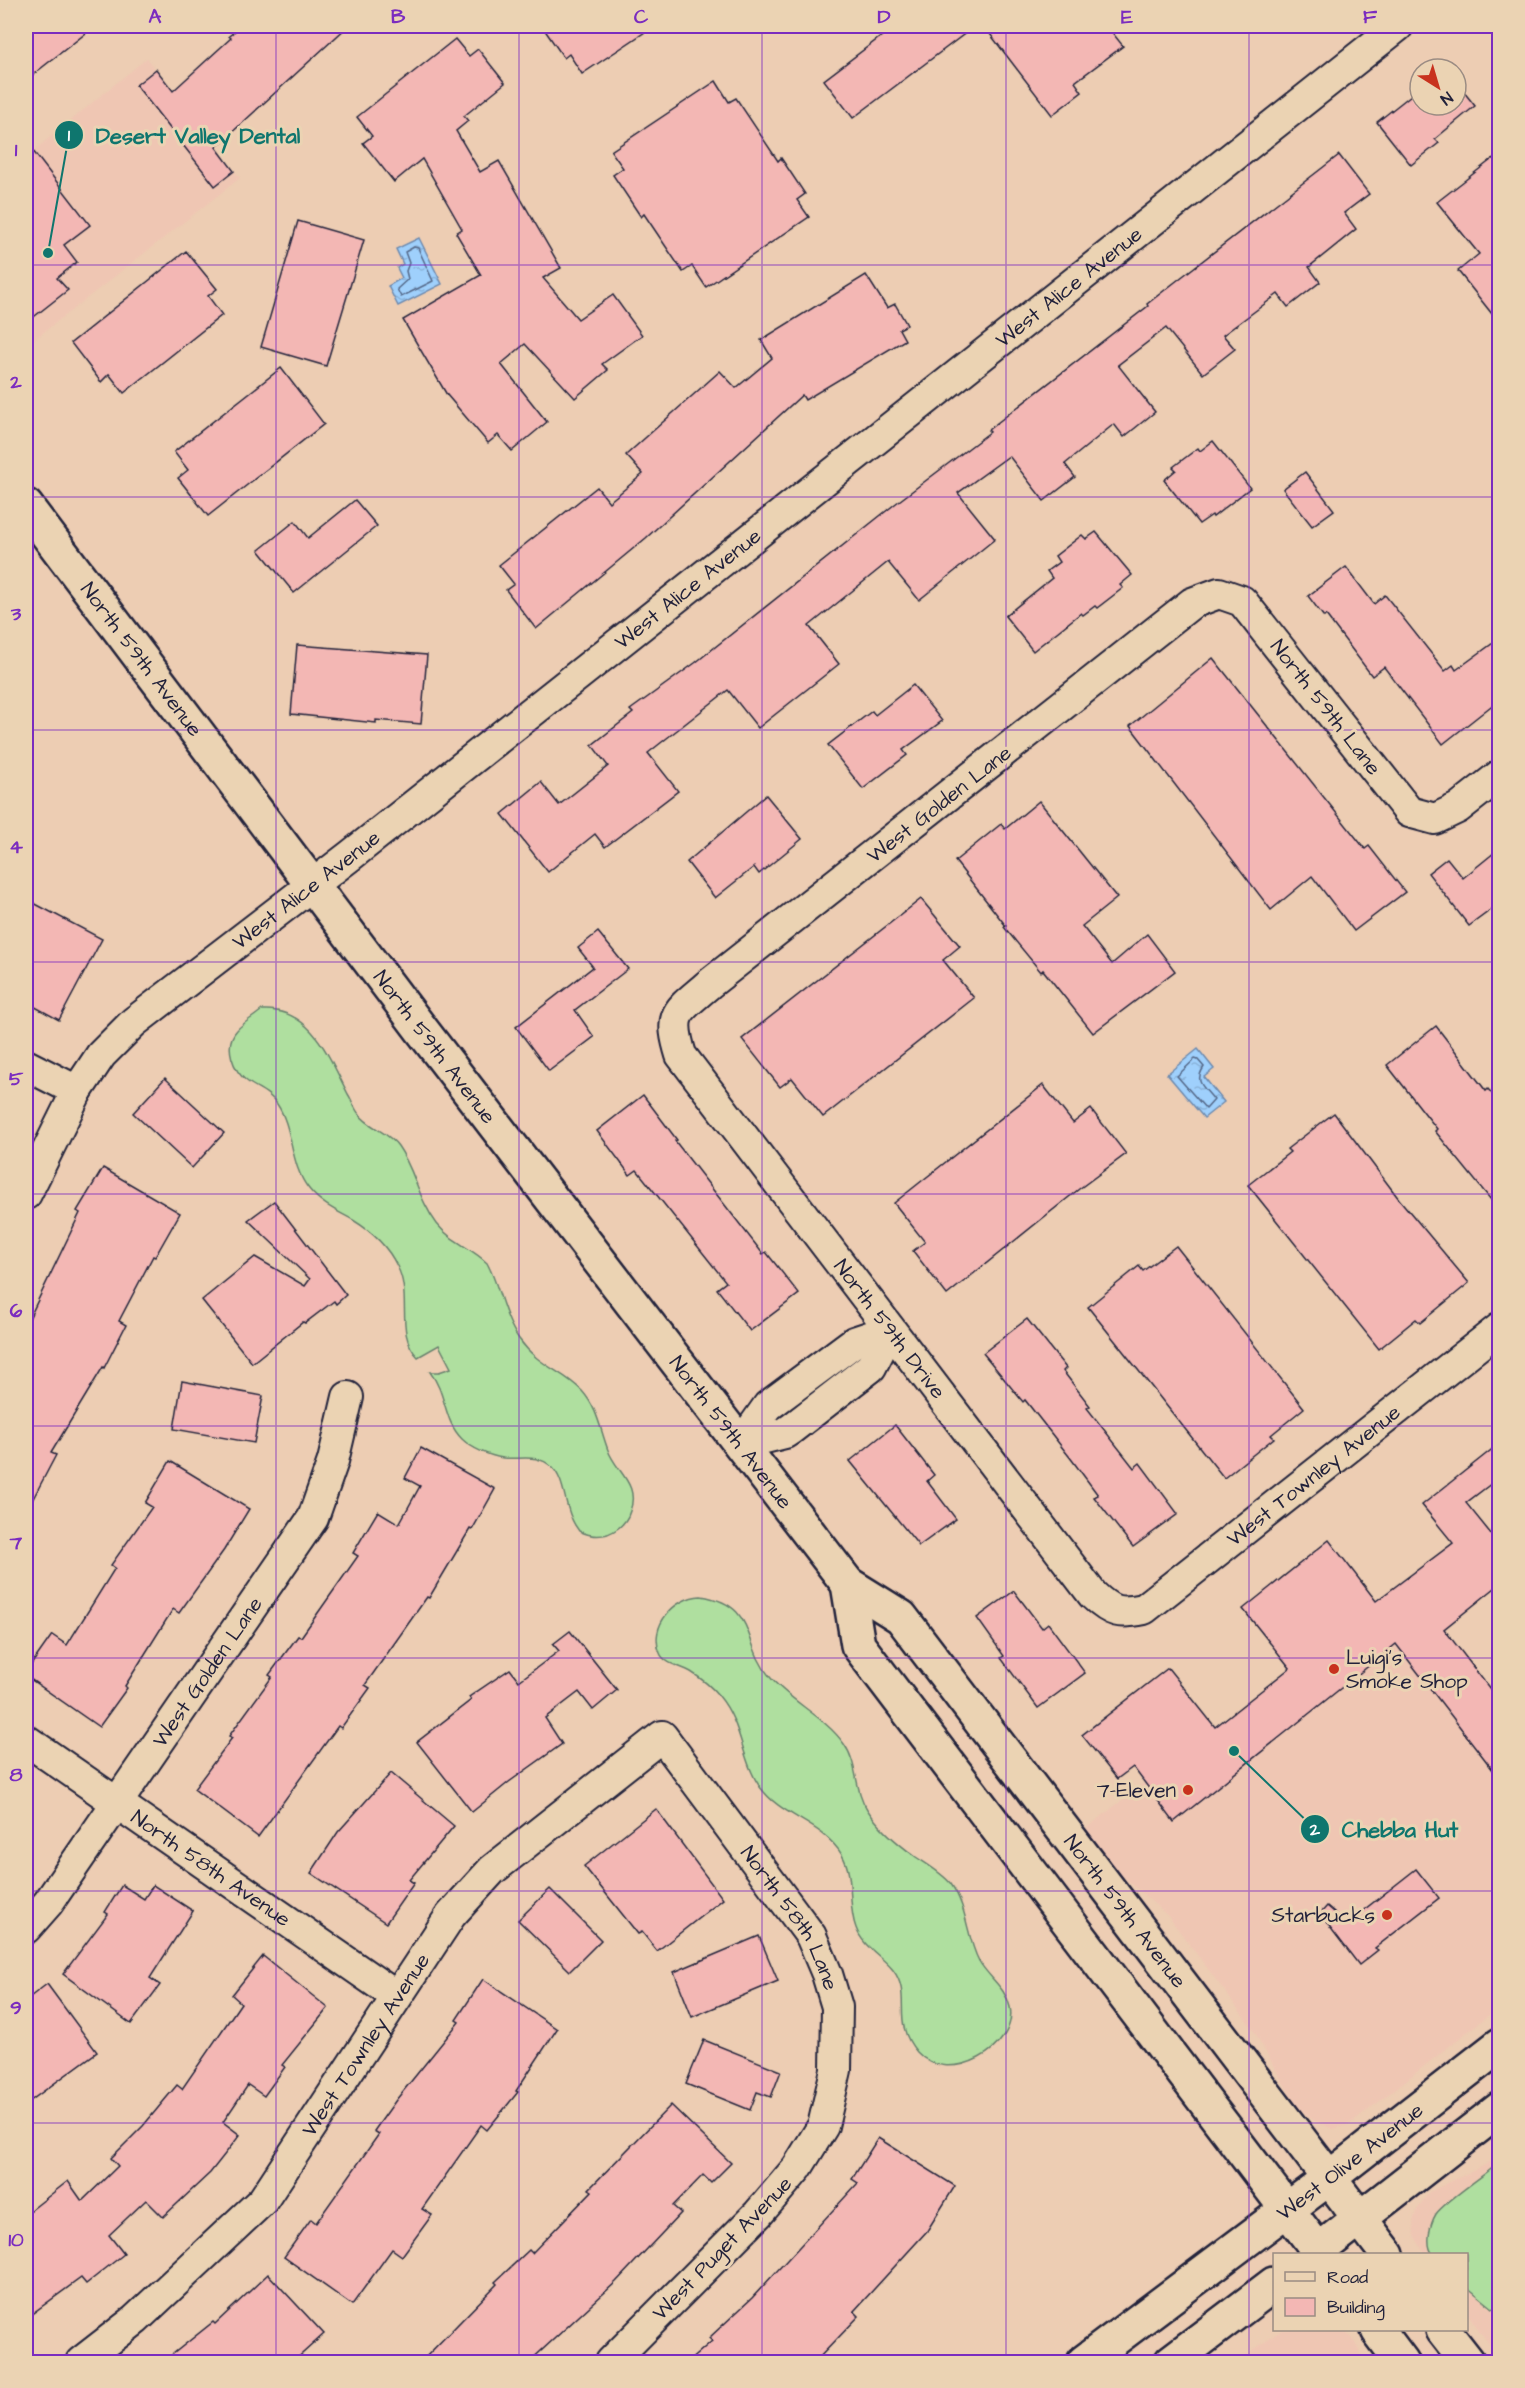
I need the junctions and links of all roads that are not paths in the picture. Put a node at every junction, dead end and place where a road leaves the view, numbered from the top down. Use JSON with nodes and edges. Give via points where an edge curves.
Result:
{"nodes":[{"id":1,"x":1398,"y":26,"type":"edge"},
{"id":2,"x":26,"y":506,"type":"edge"},
{"id":3,"x":1219,"y":593,"type":"joint"},
{"id":4,"x":1500,"y":775,"type":"edge"},
{"id":5,"x":312,"y":886,"type":"junction"},
{"id":6,"x":673,"y":1029,"type":"joint"},
{"id":7,"x":26,"y":1065,"type":"edge"},
{"id":8,"x":77,"y":1091,"type":"junction"},
{"id":9,"x":26,"y":1194,"type":"edge"},
{"id":10,"x":1500,"y":1328,"type":"edge"},
{"id":11,"x":890,"y":1330,"type":"junction"},
{"id":12,"x":348,"y":1397,"type":"dead end"},
{"id":13,"x":741,"y":1444,"type":"junction"},
{"id":14,"x":848,"y":1584,"type":"junction"},
{"id":15,"x":1122,"y":1613,"type":"joint"},
{"id":16,"x":662,"y":1736,"type":"joint"},
{"id":17,"x":26,"y":1740,"type":"edge"},
{"id":18,"x":115,"y":1802,"type":"junction"},
{"id":19,"x":26,"y":1928,"type":"edge"},
{"id":20,"x":396,"y":1996,"type":"junction"},
{"id":21,"x":1500,"y":2045,"type":"edge"},
{"id":22,"x":1500,"y":2109,"type":"edge"},
{"id":23,"x":823,"y":2126,"type":"joint"},
{"id":24,"x":1329,"y":2178,"type":"junction"},
{"id":25,"x":1287,"y":2210,"type":"junction"},
{"id":26,"x":1360,"y":2219,"type":"junction"},
{"id":27,"x":1318,"y":2253,"type":"edge"},
{"id":28,"x":1386,"y":2253,"type":"edge"},
{"id":29,"x":1273,"y":2286,"type":"edge"},
{"id":30,"x":1379,"y":2331,"type":"edge"},
{"id":31,"x":1444,"y":2331,"type":"edge"},
{"id":32,"x":81,"y":2362,"type":"edge"},
{"id":33,"x":611,"y":2362,"type":"edge"},
{"id":34,"x":1083,"y":2362,"type":"edge"},
{"id":35,"x":1171,"y":2362,"type":"edge"},
{"id":36,"x":1402,"y":2362,"type":"edge"},
{"id":37,"x":1468,"y":2362,"type":"edge"}],
"edges":[{"from":1,"to":5,"type":"street","name":"West Alice Avenue"},
{"from":2,"to":5,"type":"main road","name":"North 59th Avenue"},
{"from":3,"to":4,"type":"street","name":"North 59th Lane","via":[[1242,601],[1409,812],[1435,819],[1458,808]]},
{"from":3,"to":6,"type":"street","name":"West Golden Lane","via":[[1192,603],[709,984],[680,1009]]},
{"from":5,"to":8,"type":"street","name":"West Alice Avenue","via":[[134,1022],[101,1055]]},
{"from":5,"to":13,"type":"main road","name":"North 59th Avenue"},
{"from":6,"to":11,"type":"street","name":"North 59th Drive","via":[[681,1055]]},
{"from":7,"to":8,"type":"street"},
{"from":8,"to":9,"type":"street","name":"West Alice Avenue"},
{"from":10,"to":15,"type":"street","name":"West Townley Avenue","via":[[1167,1592],[1144,1609]]},
{"from":11,"to":13,"type":"street","via":[[871,1367],[785,1433]]},
{"from":11,"to":15,"type":"street","name":"North 59th Drive","via":[[1093,1595],[1106,1608]]},
{"from":12,"to":18,"type":"street","name":"West Golden Lane","via":[[333,1461],[313,1518]]},
{"from":13,"to":14,"type":"main road","name":"North 59th Avenue"},
{"from":14,"to":24,"type":"main road","name":"North 59th Avenue","via":[[901,1617]]},
{"from":14,"to":25,"type":"main road","name":"North 59th Avenue","via":[[858,1645]]},
{"from":16,"to":20,"type":"street","name":"West Townley Avenue","via":[[492,1870],[451,1915]]},
{"from":16,"to":23,"type":"street","name":"North 58th Lane","via":[[811,1936],[827,1974],[837,2007],[837,2040],[836,2070]]},
{"from":17,"to":18,"type":"street","name":"North 58th Avenue"},
{"from":18,"to":19,"type":"street","name":"West Golden Lane","via":[[48,1903]]},
{"from":18,"to":20,"type":"street","name":"North 58th Avenue"},
{"from":20,"to":32,"type":"street","name":"West Townley Avenue","via":[[263,2200],[135,2320]]},
{"from":21,"to":24,"type":"main road","name":"West Olive Avenue"},
{"from":22,"to":26,"type":"main road"},
{"from":23,"to":33,"type":"street","name":"West Puget Avenue","via":[[797,2168],[758,2214]]},
{"from":24,"to":25,"type":"main road","name":"West Olive Avenue"},
{"from":24,"to":26,"type":"main road","name":"North 59th Avenue"},
{"from":25,"to":27,"type":"main road","name":"North 59th Avenue"},
{"from":25,"to":34,"type":"main road","name":"West Olive Avenue"},
{"from":26,"to":27,"type":"main road"},
{"from":26,"to":28,"type":"main road","name":"North 59th Avenue"},
{"from":29,"to":35,"type":"main road"},
{"from":30,"to":36,"type":"main road"},
{"from":31,"to":37,"type":"main road"}]}
